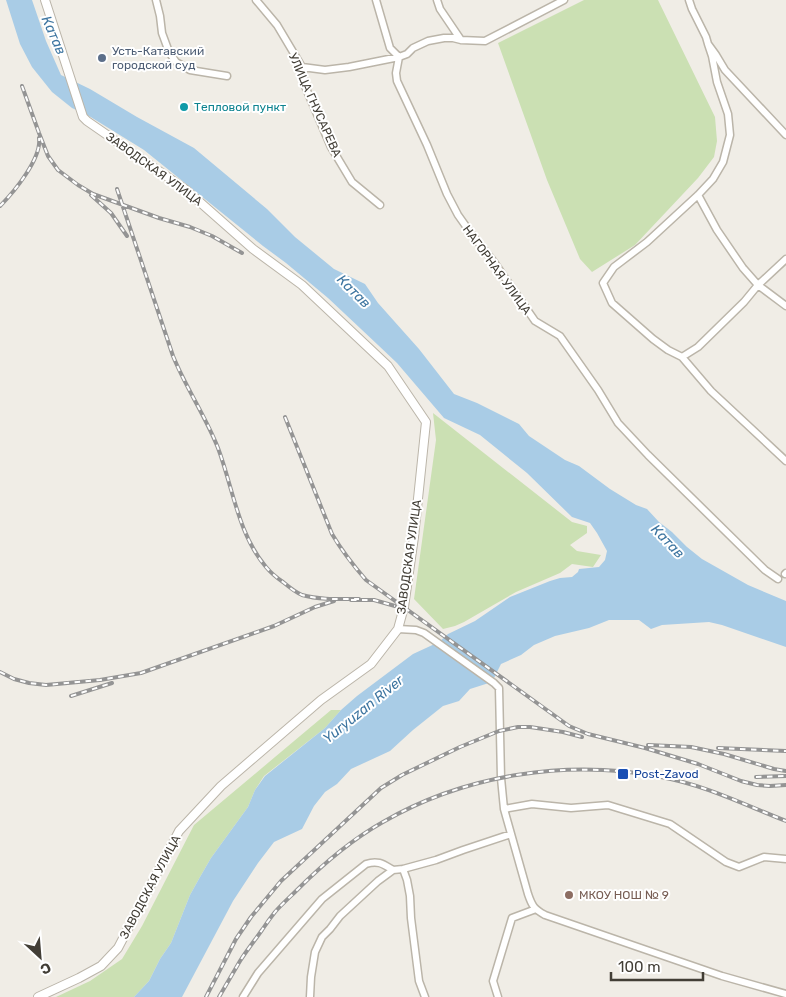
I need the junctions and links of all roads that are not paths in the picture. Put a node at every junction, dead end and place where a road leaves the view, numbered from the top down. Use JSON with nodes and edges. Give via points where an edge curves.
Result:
{"nodes":[{"id":1,"x":45,"y":0,"type":"edge"},
{"id":2,"x":156,"y":0,"type":"edge"},
{"id":3,"x":256,"y":0,"type":"edge"},
{"id":4,"x":376,"y":0,"type":"edge"},
{"id":5,"x":437,"y":0,"type":"edge"},
{"id":6,"x":690,"y":0,"type":"edge"},
{"id":7,"x":560,"y":1,"type":"edge"},
{"id":8,"x":461,"y":40,"type":"junction"},
{"id":9,"x":708,"y":44,"type":"junction"},
{"id":10,"x":399,"y":57,"type":"junction"},
{"id":11,"x":302,"y":67,"type":"junction"},
{"id":12,"x":227,"y":76,"type":"dead end"},
{"id":13,"x":786,"y":135,"type":"edge"},
{"id":14,"x":698,"y":195,"type":"junction"},
{"id":15,"x":380,"y":205,"type":"dead end"},
{"id":16,"x":786,"y":259,"type":"edge"},
{"id":17,"x":758,"y":285,"type":"junction"},
{"id":18,"x":786,"y":306,"type":"edge"},
{"id":19,"x":682,"y":357,"type":"junction"},
{"id":20,"x":786,"y":462,"type":"edge"},
{"id":21,"x":778,"y":579,"type":"dead end"},
{"id":22,"x":398,"y":630,"type":"junction"},
{"id":23,"x":504,"y":809,"type":"junction"},
{"id":24,"x":511,"y":834,"type":"junction"},
{"id":25,"x":786,"y":859,"type":"edge"},
{"id":26,"x":403,"y":869,"type":"junction"},
{"id":27,"x":393,"y":870,"type":"junction"},
{"id":28,"x":536,"y":910,"type":"junction"},
{"id":29,"x":786,"y":994,"type":"edge"},
{"id":30,"x":38,"y":997,"type":"edge"},
{"id":31,"x":243,"y":997,"type":"edge"},
{"id":32,"x":310,"y":997,"type":"edge"},
{"id":33,"x":425,"y":997,"type":"edge"},
{"id":34,"x":498,"y":997,"type":"edge"}],
"edges":[{"from":1,"to":22,"type":"street","name":"ЗАВОДСКАЯ УЛИЦА","via":[[82,117],[185,189],[253,249],[302,285],[388,366],[426,422],[414,538]]},
{"from":2,"to":12,"type":"street","via":[[162,33],[176,62],[190,70]]},
{"from":3,"to":11,"type":"street","name":"УЛИЦА ГНУСАРЕВА","via":[[277,25]]},
{"from":4,"to":10,"type":"street","via":[[390,48]]},
{"from":5,"to":8,"type":"street"},
{"from":6,"to":9,"type":"street"},
{"from":7,"to":8,"type":"street","via":[[485,41]]},
{"from":8,"to":10,"type":"street","via":[[428,41]]},
{"from":9,"to":13,"type":"street","via":[[725,70]]},
{"from":9,"to":14,"type":"street","via":[[728,114],[730,135],[723,162]]},
{"from":10,"to":11,"type":"street","via":[[325,70]]},
{"from":10,"to":21,"type":"street","name":"НАГОРНАЯ УЛИЦА","via":[[397,81],[447,194],[464,224],[535,321],[560,336],[618,422],[703,510]]},
{"from":11,"to":15,"type":"street","name":"УЛИЦА ГНУСАРЕВА","via":[[305,86],[331,147],[352,182]]},
{"from":14,"to":17,"type":"street","via":[[743,268]]},
{"from":14,"to":19,"type":"street","via":[[614,267],[603,283],[612,303],[653,339]]},
{"from":16,"to":17,"type":"street"},
{"from":17,"to":18,"type":"street"},
{"from":17,"to":19,"type":"street","via":[[698,347]]},
{"from":19,"to":20,"type":"street","via":[[711,391]]},
{"from":22,"to":23,"type":"street","via":[[424,633],[499,688]]},
{"from":22,"to":30,"type":"street","name":"ЗАВОДСКАЯ УЛИЦА","via":[[371,664],[321,700],[221,786],[179,831],[118,948],[101,966]]},
{"from":23,"to":24,"type":"street"},
{"from":23,"to":25,"type":"street","via":[[532,804],[571,808],[608,805],[670,824],[726,862],[740,867],[764,857]]},
{"from":24,"to":26,"type":"street"},
{"from":24,"to":28,"type":"street","via":[[528,894]]},
{"from":26,"to":27,"type":"street"},
{"from":26,"to":33,"type":"street","via":[[410,896],[419,981]]},
{"from":27,"to":31,"type":"street","via":[[374,862],[366,864],[322,899],[258,973]]},
{"from":27,"to":32,"type":"street","via":[[340,916],[322,937],[316,952]]},
{"from":28,"to":29,"type":"street","via":[[722,976]]},
{"from":28,"to":34,"type":"street","via":[[512,918],[493,981]]}]}
